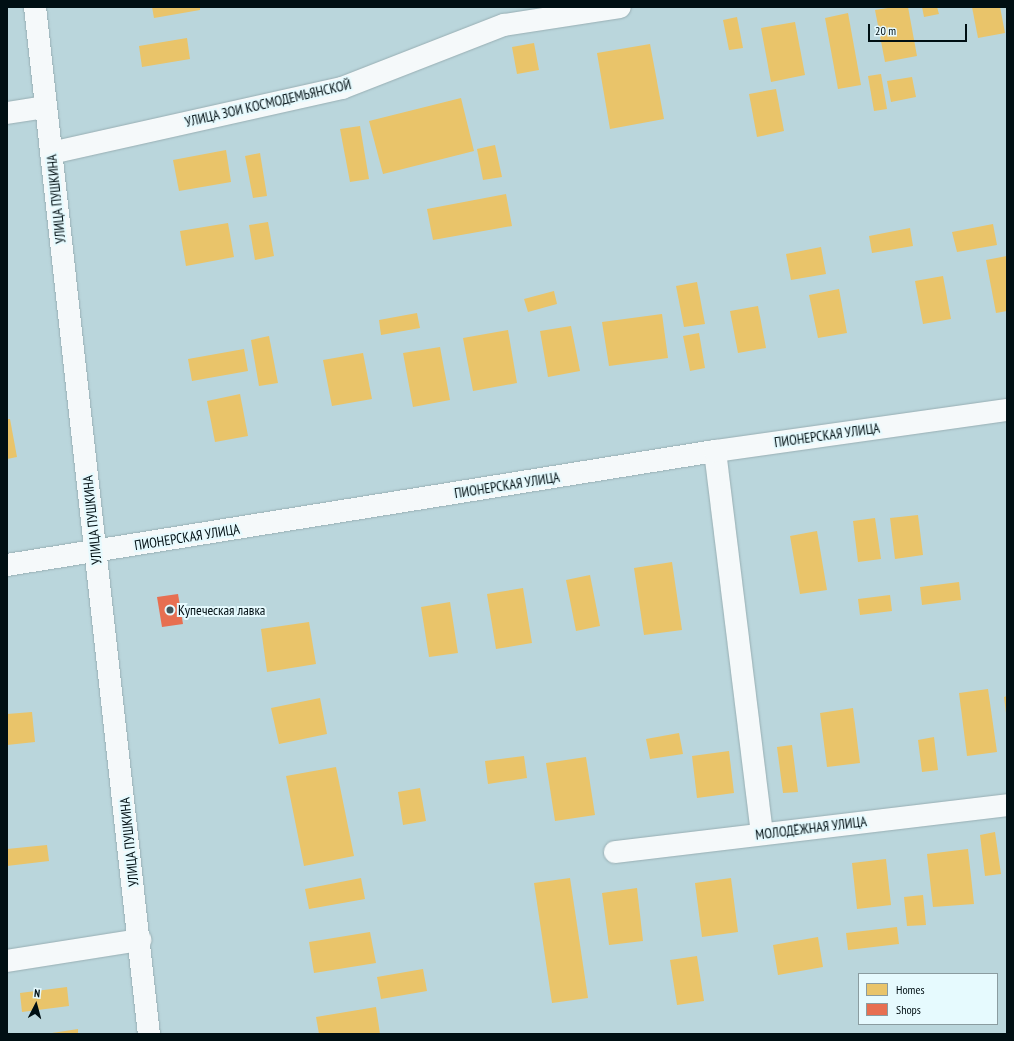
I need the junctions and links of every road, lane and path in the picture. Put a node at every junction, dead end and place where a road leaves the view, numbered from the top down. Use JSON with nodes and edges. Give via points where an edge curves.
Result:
{"nodes":[{"id":1,"x":35,"y":7,"type":"edge"},
{"id":2,"x":620,"y":7,"type":"edge"},
{"id":3,"x":45,"y":107,"type":"junction"},
{"id":4,"x":7,"y":113,"type":"edge"},
{"id":5,"x":51,"y":153,"type":"junction"},
{"id":6,"x":1007,"y":410,"type":"edge"},
{"id":7,"x":715,"y":451,"type":"junction"},
{"id":8,"x":96,"y":551,"type":"junction"},
{"id":9,"x":7,"y":565,"type":"edge"},
{"id":10,"x":1007,"y":805,"type":"edge"},
{"id":11,"x":762,"y":833,"type":"junction"},
{"id":12,"x":614,"y":852,"type":"dead end"},
{"id":13,"x":140,"y":940,"type":"junction"},
{"id":14,"x":7,"y":961,"type":"edge"},
{"id":15,"x":149,"y":1034,"type":"edge"}],
"edges":[{"from":1,"to":3,"type":"street","name":"УЛИЦА ПУШКИНА"},
{"from":2,"to":5,"type":"street","name":"УЛИЦА ЗОИ КОСМОДЕМЬЯНСКОЙ","via":[[504,25],[342,88]]},
{"from":3,"to":4,"type":"street"},
{"from":3,"to":5,"type":"street","name":"УЛИЦА ПУШКИНА"},
{"from":5,"to":8,"type":"street","name":"УЛИЦА ПУШКИНА"},
{"from":6,"to":7,"type":"street","name":"ПИОНЕРСКАЯ УЛИЦА"},
{"from":7,"to":8,"type":"street","name":"ПИОНЕРСКАЯ УЛИЦА"},
{"from":7,"to":11,"type":"street"},
{"from":8,"to":9,"type":"street","name":"ПИОНЕРСКАЯ УЛИЦА"},
{"from":8,"to":13,"type":"street","name":"УЛИЦА ПУШКИНА"},
{"from":10,"to":11,"type":"street","name":"МОЛОДЁЖНАЯ УЛИЦА"},
{"from":11,"to":12,"type":"street","name":"МОЛОДЁЖНАЯ УЛИЦА"},
{"from":13,"to":14,"type":"street"},
{"from":13,"to":15,"type":"street","name":"УЛИЦА ПУШКИНА"}]}
